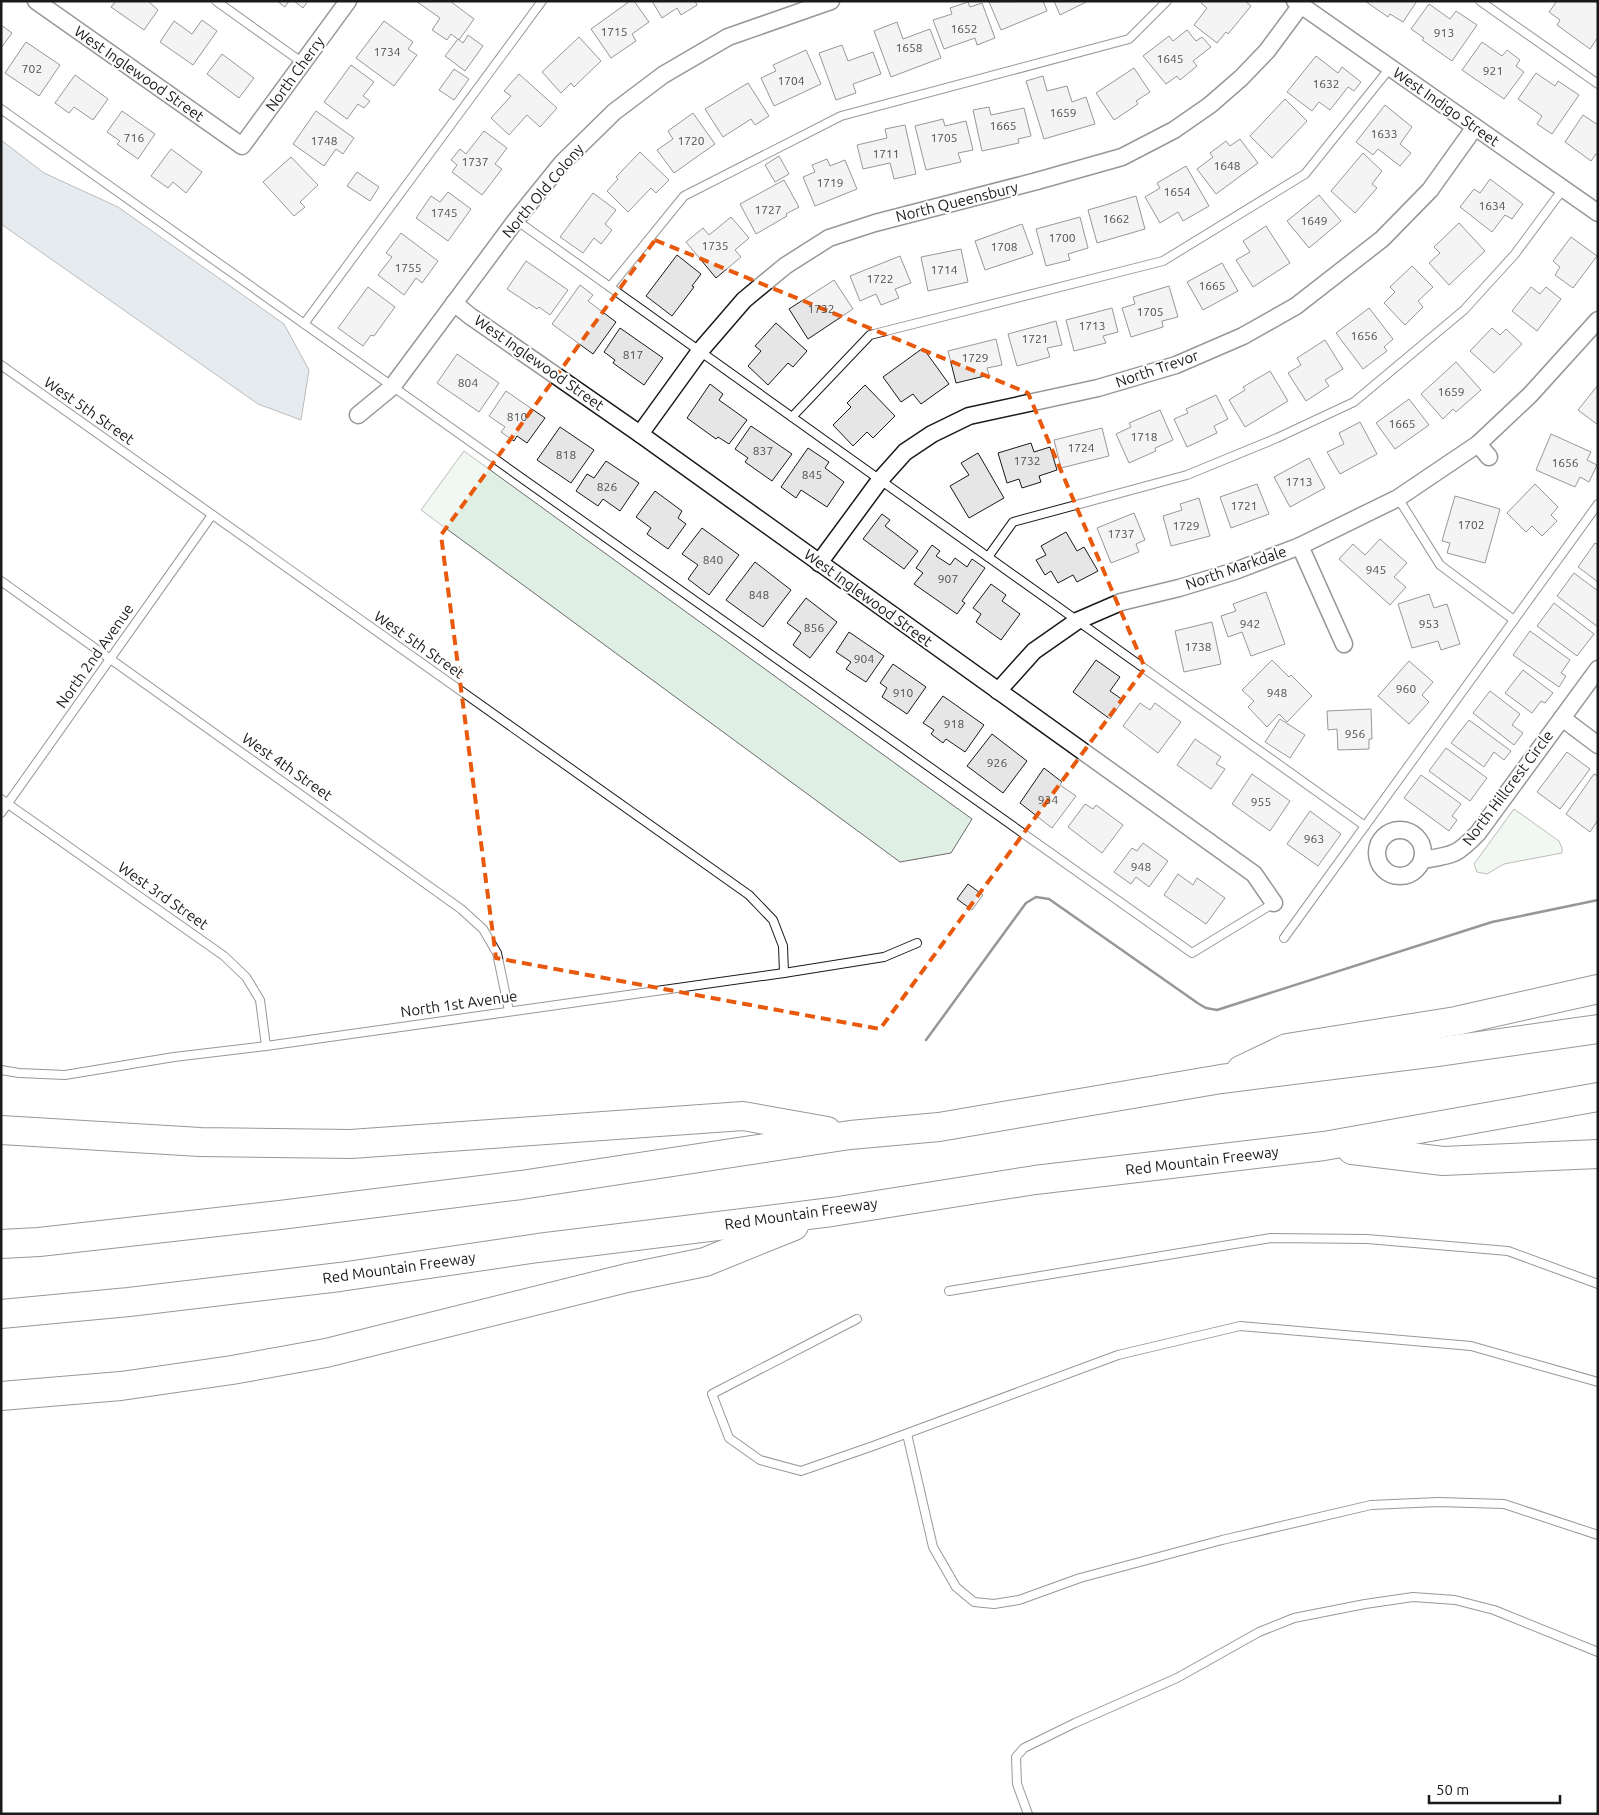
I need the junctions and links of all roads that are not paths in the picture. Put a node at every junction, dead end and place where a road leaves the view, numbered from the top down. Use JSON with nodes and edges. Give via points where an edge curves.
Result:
{"nodes":[{"id":1,"x":36,"y":1,"type":"edge"},
{"id":2,"x":216,"y":1,"type":"edge"},
{"id":3,"x":348,"y":1,"type":"edge"},
{"id":4,"x":542,"y":1,"type":"edge"},
{"id":5,"x":831,"y":1,"type":"edge"},
{"id":6,"x":1167,"y":1,"type":"edge"},
{"id":7,"x":1480,"y":1,"type":"edge"},
{"id":8,"x":1298,"y":3,"type":"edge"},
{"id":9,"x":813,"y":4,"type":"edge"},
{"id":10,"x":303,"y":63,"type":"junction"},
{"id":11,"x":1390,"y":68,"type":"junction"},
{"id":12,"x":1598,"y":84,"type":"edge"},
{"id":13,"x":1,"y":109,"type":"edge"},
{"id":14,"x":1475,"y":128,"type":"junction"},
{"id":15,"x":242,"y":146,"type":"joint"},
{"id":16,"x":1563,"y":189,"type":"junction"},
{"id":17,"x":1598,"y":213,"type":"edge"},
{"id":18,"x":516,"y":220,"type":"junction"},
{"id":19,"x":610,"y":287,"type":"junction"},
{"id":20,"x":454,"y":303,"type":"junction"},
{"id":21,"x":1598,"y":320,"type":"edge"},
{"id":22,"x":304,"y":324,"type":"junction"},
{"id":23,"x":700,"y":351,"type":"junction"},
{"id":24,"x":1,"y":365,"type":"edge"},
{"id":25,"x":392,"y":387,"type":"junction"},
{"id":26,"x":358,"y":414,"type":"dead end"},
{"id":27,"x":792,"y":417,"type":"junction"},
{"id":28,"x":640,"y":434,"type":"junction"},
{"id":29,"x":1478,"y":444,"type":"junction"},
{"id":30,"x":1489,"y":457,"type":"dead end"},
{"id":31,"x":880,"y":480,"type":"junction"},
{"id":32,"x":1398,"y":498,"type":"junction"},
{"id":33,"x":1598,"y":504,"type":"edge"},
{"id":34,"x":212,"y":515,"type":"junction"},
{"id":35,"x":1300,"y":546,"type":"junction"},
{"id":36,"x":988,"y":557,"type":"junction"},
{"id":37,"x":819,"y":563,"type":"junction"},
{"id":38,"x":1,"y":581,"type":"edge"},
{"id":39,"x":1514,"y":620,"type":"junction"},
{"id":40,"x":1077,"y":621,"type":"junction"},
{"id":41,"x":1344,"y":644,"type":"dead end"},
{"id":42,"x":110,"y":659,"type":"junction"},
{"id":43,"x":1598,"y":669,"type":"edge"},
{"id":44,"x":998,"y":692,"type":"junction"},
{"id":45,"x":1562,"y":718,"type":"junction"},
{"id":46,"x":1598,"y":745,"type":"edge"},
{"id":47,"x":4,"y":802,"type":"edge"},
{"id":48,"x":1,"y":813,"type":"edge"},
{"id":49,"x":1365,"y":826,"type":"junction"},
{"id":50,"x":1422,"y":860,"type":"dead end"},
{"id":51,"x":1274,"y":903,"type":"joint"},
{"id":52,"x":1284,"y":938,"type":"dead end"},
{"id":53,"x":917,"y":943,"type":"dead end"},
{"id":54,"x":784,"y":972,"type":"junction"},
{"id":55,"x":1598,"y":989,"type":"edge"},
{"id":56,"x":509,"y":1011,"type":"junction"},
{"id":57,"x":1598,"y":1029,"type":"edge"},
{"id":58,"x":266,"y":1046,"type":"junction"},
{"id":59,"x":1,"y":1070,"type":"edge"},
{"id":60,"x":1222,"y":1080,"type":"junction"},
{"id":61,"x":1598,"y":1096,"type":"edge"},
{"id":62,"x":1,"y":1130,"type":"edge"},
{"id":63,"x":850,"y":1135,"type":"junction"},
{"id":64,"x":1324,"y":1146,"type":"junction"},
{"id":65,"x":1598,"y":1154,"type":"edge"},
{"id":66,"x":832,"y":1212,"type":"junction"},
{"id":67,"x":1,"y":1244,"type":"edge"},
{"id":68,"x":1598,"y":1284,"type":"edge"},
{"id":69,"x":948,"y":1291,"type":"dead end"},
{"id":70,"x":1,"y":1314,"type":"edge"},
{"id":71,"x":857,"y":1319,"type":"dead end"},
{"id":72,"x":1598,"y":1382,"type":"edge"},
{"id":73,"x":1,"y":1396,"type":"edge"},
{"id":74,"x":907,"y":1434,"type":"junction"},
{"id":75,"x":1598,"y":1535,"type":"edge"},
{"id":76,"x":1598,"y":1652,"type":"edge"},
{"id":77,"x":1028,"y":1814,"type":"edge"}],
"edges":[{"from":1,"to":15,"type":"street","name":"West Inglewood Street"},
{"from":2,"to":10,"type":"lane"},
{"from":3,"to":10,"type":"street","name":"North Cherry"},
{"from":4,"to":22,"type":"lane"},
{"from":5,"to":9,"type":"street","name":"North Old Colony"},
{"from":6,"to":19,"type":"lane","via":[[1129,39],[841,116],[684,196]]},
{"from":7,"to":12,"type":"lane"},
{"from":8,"to":11,"type":"street","name":"West Indigo Street"},
{"from":8,"to":23,"type":"street","name":"North Queensbury","via":[[1267,50],[1242,78],[1174,130],[1122,157],[829,238],[785,266],[744,300]]},
{"from":9,"to":18,"type":"street","name":"North Old Colony","via":[[728,37],[663,75],[614,112],[562,163]]},
{"from":10,"to":15,"type":"street","name":"North Cherry"},
{"from":11,"to":14,"type":"street","name":"West Indigo Street"},
{"from":11,"to":27,"type":"lane","via":[[1304,174],[1164,261],[870,335]]},
{"from":13,"to":22,"type":"lane"},
{"from":14,"to":16,"type":"street","name":"West Indigo Street"},
{"from":14,"to":31,"type":"street","name":"North Trevor","via":[[1430,190],[1382,239],[1296,306],[1243,336],[1176,365],[1098,388],[969,416],[905,452]]},
{"from":16,"to":17,"type":"street","name":"West Indigo Street"},
{"from":16,"to":36,"type":"lane","via":[[1515,254],[1464,310],[1354,402],[1187,475],[1013,522]]},
{"from":18,"to":19,"type":"lane"},
{"from":18,"to":20,"type":"street","name":"North Old Colony"},
{"from":19,"to":23,"type":"lane"},
{"from":20,"to":25,"type":"street","name":"North Old Colony"},
{"from":20,"to":28,"type":"street","name":"West Inglewood Street"},
{"from":21,"to":29,"type":"street","name":"North Markdale","via":[[1530,395]]},
{"from":22,"to":25,"type":"lane"},
{"from":23,"to":27,"type":"lane"},
{"from":23,"to":28,"type":"street","name":"North Queensbury"},
{"from":24,"to":34,"type":"lane","name":"West 5th Street"},
{"from":25,"to":26,"type":"street","name":"North Old Colony"},
{"from":25,"to":51,"type":"lane","via":[[1192,953]]},
{"from":27,"to":31,"type":"lane"},
{"from":28,"to":37,"type":"street","name":"West Inglewood Street"},
{"from":29,"to":30,"type":"street"},
{"from":29,"to":32,"type":"street","name":"North Markdale"},
{"from":31,"to":36,"type":"lane"},
{"from":31,"to":37,"type":"street","name":"North Trevor"},
{"from":32,"to":35,"type":"street","name":"North Markdale"},
{"from":32,"to":39,"type":"lane","via":[[1440,565]]},
{"from":33,"to":39,"type":"lane"},
{"from":34,"to":42,"type":"lane","name":"North 2nd Avenue"},
{"from":34,"to":54,"type":"lane","name":"West 5th Street","via":[[749,895],[773,920],[783,946]]},
{"from":35,"to":40,"type":"street","name":"North Markdale","via":[[1188,585],[1121,602]]},
{"from":35,"to":41,"type":"street"},
{"from":36,"to":40,"type":"lane"},
{"from":37,"to":44,"type":"street","name":"West Inglewood Street"},
{"from":38,"to":42,"type":"lane","name":"West 4th Street"},
{"from":39,"to":49,"type":"lane"},
{"from":40,"to":44,"type":"street","name":"North Markdale","via":[[1034,651]]},
{"from":40,"to":49,"type":"lane"},
{"from":42,"to":47,"type":"lane","name":"North 2nd Avenue"},
{"from":42,"to":56,"type":"lane","name":"West 4th Street","via":[[461,909],[483,929],[497,952]]},
{"from":43,"to":45,"type":"street","name":"North Hillcrest Circle"},
{"from":44,"to":51,"type":"street","name":"West Inglewood Street","via":[[1254,874]]},
{"from":45,"to":46,"type":"street"},
{"from":45,"to":50,"type":"street","name":"North Hillcrest Circle","via":[[1478,833],[1462,849],[1450,855]]},
{"from":47,"to":48,"type":"lane","name":"North 2nd Avenue"},
{"from":47,"to":58,"type":"lane","name":"West 3rd Street","via":[[224,956],[246,977],[260,1000]]},
{"from":49,"to":52,"type":"lane"},
{"from":53,"to":54,"type":"lane","name":"North 1st Avenue","via":[[884,957]]},
{"from":54,"to":56,"type":"lane","name":"North 1st Avenue"},
{"from":55,"to":60,"type":"highway","via":[[1456,1021],[1287,1048]]},
{"from":56,"to":58,"type":"lane","name":"North 1st Avenue"},
{"from":57,"to":60,"type":"highway"},
{"from":58,"to":59,"type":"lane","name":"North 1st Avenue","via":[[64,1075]]},
{"from":60,"to":63,"type":"highway","via":[[939,1127]]},
{"from":61,"to":64,"type":"highway","name":"Red Mountain Freeway"},
{"from":62,"to":63,"type":"highway","via":[[200,1142],[351,1144],[743,1116]]},
{"from":63,"to":67,"type":"highway","via":[[502,1187],[271,1216]]},
{"from":64,"to":65,"type":"highway","via":[[1443,1160]]},
{"from":64,"to":66,"type":"highway","name":"Red Mountain Freeway","via":[[1035,1180]]},
{"from":66,"to":70,"type":"highway","name":"Red Mountain Freeway","via":[[538,1248],[340,1277]]},
{"from":66,"to":73,"type":"highway","via":[[705,1262],[617,1280],[326,1353],[121,1386]]},
{"from":68,"to":69,"type":"lane","via":[[1508,1252],[1367,1239],[1271,1238]]},
{"from":71,"to":74,"type":"lane","via":[[712,1394],[729,1438],[760,1460],[801,1471]]},
{"from":72,"to":74,"type":"lane","via":[[1471,1346],[1240,1326],[1118,1355]]},
{"from":74,"to":75,"type":"lane","via":[[933,1547],[956,1587],[974,1602],[987,1604],[1019,1600],[1080,1578],[1371,1505],[1504,1504]]},
{"from":76,"to":77,"type":"lane","via":[[1494,1610],[1455,1600],[1413,1597],[1294,1618],[1260,1632],[1177,1678],[1024,1748],[1016,1757],[1017,1784]]}]}
